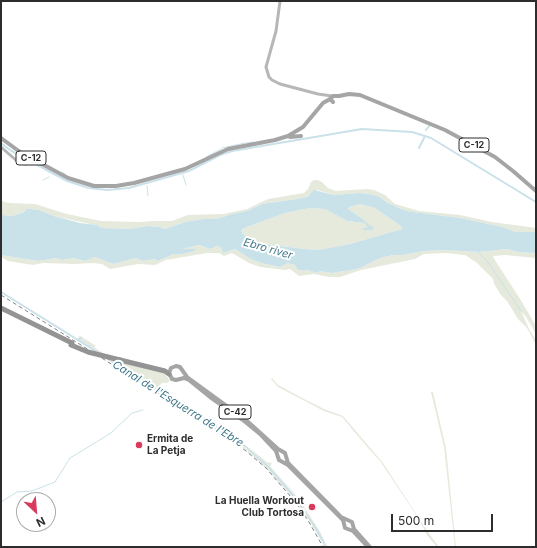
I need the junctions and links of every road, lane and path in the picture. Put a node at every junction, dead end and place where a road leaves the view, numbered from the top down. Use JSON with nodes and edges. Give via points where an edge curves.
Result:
{"nodes":[{"id":1,"x":280,"y":1,"type":"edge"},
{"id":2,"x":321,"y":95,"type":"junction"},
{"id":3,"x":333,"y":99,"type":"junction"},
{"id":4,"x":321,"y":105,"type":"junction"},
{"id":5,"x":1,"y":138,"type":"edge"},
{"id":6,"x":1,"y":147,"type":"edge"},
{"id":7,"x":37,"y":162,"type":"junction"},
{"id":8,"x":536,"y":191,"type":"edge"},
{"id":9,"x":1,"y":309,"type":"edge"},
{"id":10,"x":120,"y":359,"type":"junction"},
{"id":11,"x":171,"y":368,"type":"junction"},
{"id":12,"x":183,"y":372,"type":"junction"},
{"id":13,"x":169,"y":374,"type":"junction"},
{"id":14,"x":180,"y":379,"type":"junction"},
{"id":15,"x":280,"y":453,"type":"junction"},
{"id":16,"x":286,"y":458,"type":"junction"},
{"id":17,"x":282,"y":461,"type":"junction"},
{"id":18,"x":348,"y":520,"type":"junction"},
{"id":19,"x":344,"y":524,"type":"junction"},
{"id":20,"x":350,"y":528,"type":"junction"},
{"id":21,"x":369,"y":547,"type":"edge"}],
"edges":[{"from":1,"to":2,"type":"main road","via":[[266,72],[272,80]]},
{"from":2,"to":3,"type":"main road"},
{"from":2,"to":4,"type":"main road","via":[[325,100]]},
{"from":3,"to":4,"type":"main road","number":"C-12"},
{"from":3,"to":8,"type":"main road","number":"C-12","via":[[364,96],[445,130],[510,168]]},
{"from":4,"to":7,"type":"main road","number":"C-12","via":[[296,135],[226,149],[192,166],[127,184],[94,186],[75,181]]},
{"from":5,"to":7,"type":"main road","number":"C-12"},
{"from":6,"to":7,"type":"main road","via":[[21,163]]},
{"from":9,"to":10,"type":"highway","number":"C-42","bridge":true,"via":[[71,344]]},
{"from":10,"to":11,"type":"highway","number":"C-42"},
{"from":10,"to":13,"type":"highway","number":"C-42"},
{"from":11,"to":12,"type":"main road","number":"C-42","via":[[179,366]]},
{"from":11,"to":13,"type":"main road"},
{"from":12,"to":14,"type":"main road"},
{"from":12,"to":15,"type":"main road","number":"C-42","via":[[246,420]]},
{"from":13,"to":14,"type":"main road","number":"C-42","via":[[173,379]]},
{"from":14,"to":15,"type":"main road","number":"C-42","via":[[189,380],[243,420]]},
{"from":15,"to":16,"type":"main road","number":"C-42","via":[[286,454]]},
{"from":15,"to":17,"type":"main road","number":"C-42","via":[[278,459]]},
{"from":16,"to":17,"type":"main road"},
{"from":16,"to":18,"type":"main road","number":"C-42","via":[[343,518]]},
{"from":17,"to":19,"type":"main road","number":"C-42","via":[[343,520]]},
{"from":18,"to":19,"type":"main road"},
{"from":18,"to":20,"type":"main road","number":"C-42","via":[[352,522]]},
{"from":19,"to":20,"type":"main road","number":"C-42"},
{"from":20,"to":21,"type":"main road","number":"C-42"}]}
